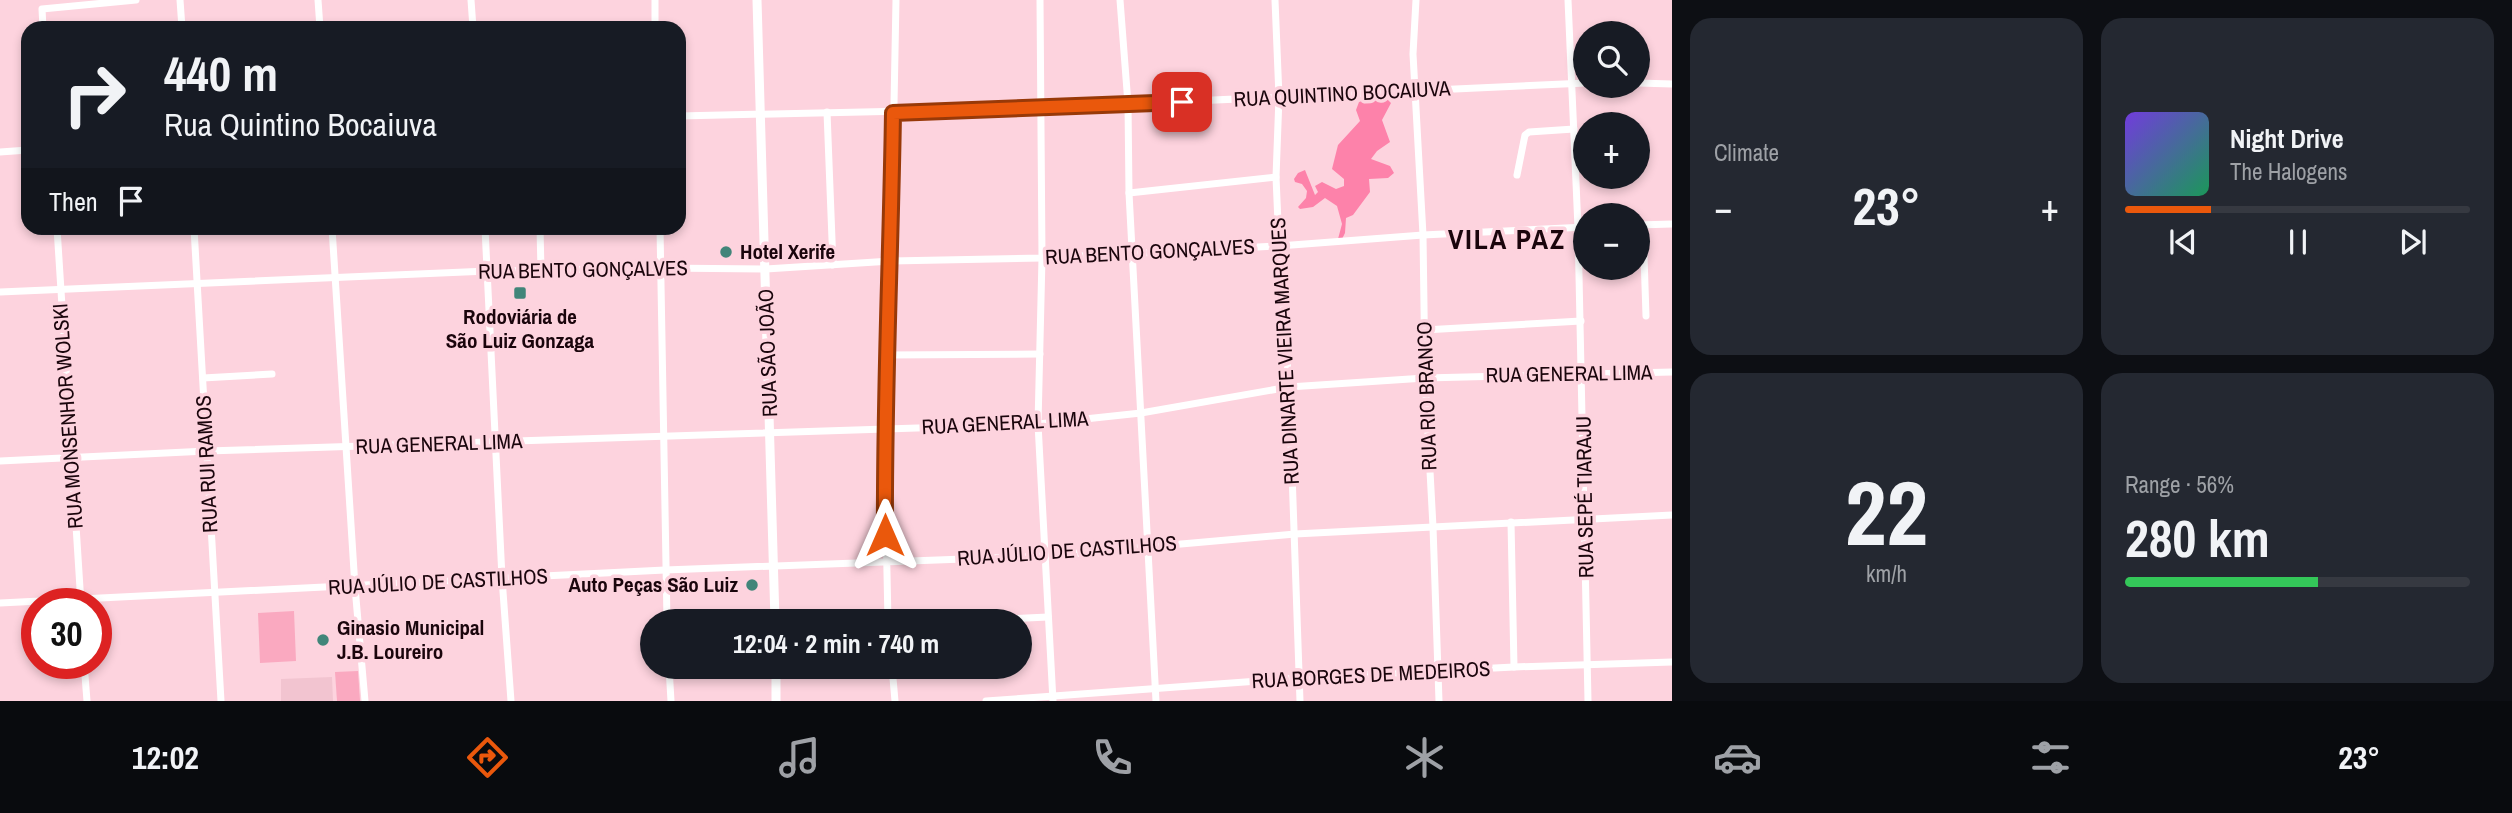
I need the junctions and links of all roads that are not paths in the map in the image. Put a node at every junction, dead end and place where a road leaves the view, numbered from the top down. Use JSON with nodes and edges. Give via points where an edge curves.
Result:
{"nodes":[{"id":1,"x":136,"y":0,"type":"edge"},
{"id":2,"x":180,"y":0,"type":"edge"},
{"id":3,"x":318,"y":0,"type":"edge"},
{"id":4,"x":471,"y":0,"type":"edge"},
{"id":5,"x":655,"y":0,"type":"edge"},
{"id":6,"x":757,"y":0,"type":"edge"},
{"id":7,"x":896,"y":0,"type":"edge"},
{"id":8,"x":1040,"y":0,"type":"edge"},
{"id":9,"x":1120,"y":0,"type":"edge"},
{"id":10,"x":1275,"y":0,"type":"edge"},
{"id":11,"x":1416,"y":0,"type":"edge"},
{"id":12,"x":1568,"y":0,"type":"edge"},
{"id":13,"x":43,"y":21,"type":"edge"},
{"id":14,"x":182,"y":21,"type":"edge"},
{"id":15,"x":320,"y":21,"type":"edge"},
{"id":16,"x":472,"y":21,"type":"edge"},
{"id":17,"x":655,"y":21,"type":"edge"},
{"id":18,"x":1572,"y":83,"type":"junction"},
{"id":19,"x":1650,"y":83,"type":"edge"},
{"id":20,"x":1672,"y":83,"type":"edge"},
{"id":21,"x":1416,"y":90,"type":"junction"},
{"id":22,"x":1279,"y":97,"type":"junction"},
{"id":23,"x":1128,"y":104,"type":"junction"},
{"id":24,"x":1040,"y":108,"type":"junction"},
{"id":25,"x":1573,"y":112,"type":"edge"},
{"id":26,"x":827,"y":113,"type":"junction"},
{"id":27,"x":893,"y":113,"type":"junction"},
{"id":28,"x":760,"y":115,"type":"junction"},
{"id":29,"x":686,"y":116,"type":"edge"},
{"id":30,"x":1573,"y":129,"type":"edge"},
{"id":31,"x":21,"y":150,"type":"edge"},
{"id":32,"x":0,"y":152,"type":"edge"},
{"id":33,"x":1517,"y":174,"type":"dead end"},
{"id":34,"x":1276,"y":177,"type":"junction"},
{"id":35,"x":1129,"y":193,"type":"junction"},
{"id":36,"x":1672,"y":224,"type":"edge"},
{"id":37,"x":1650,"y":225,"type":"edge"},
{"id":38,"x":1573,"y":227,"type":"edge"},
{"id":39,"x":1423,"y":234,"type":"junction"},
{"id":40,"x":57,"y":235,"type":"edge"},
{"id":41,"x":194,"y":235,"type":"edge"},
{"id":42,"x":332,"y":235,"type":"edge"},
{"id":43,"x":485,"y":235,"type":"edge"},
{"id":44,"x":540,"y":235,"type":"edge"},
{"id":45,"x":660,"y":235,"type":"edge"},
{"id":46,"x":1279,"y":246,"type":"junction"},
{"id":47,"x":1133,"y":254,"type":"junction"},
{"id":48,"x":1042,"y":258,"type":"junction"},
{"id":49,"x":891,"y":261,"type":"junction"},
{"id":50,"x":833,"y":265,"type":"junction"},
{"id":51,"x":661,"y":268,"type":"junction"},
{"id":52,"x":766,"y":269,"type":"junction"},
{"id":53,"x":541,"y":270,"type":"junction"},
{"id":54,"x":488,"y":271,"type":"junction"},
{"id":55,"x":335,"y":278,"type":"junction"},
{"id":56,"x":1581,"y":280,"type":"edge"},
{"id":57,"x":1644,"y":280,"type":"edge"},
{"id":58,"x":197,"y":284,"type":"junction"},
{"id":59,"x":60,"y":289,"type":"junction"},
{"id":60,"x":0,"y":292,"type":"edge"},
{"id":61,"x":1646,"y":316,"type":"dead end"},
{"id":62,"x":1581,"y":321,"type":"junction"},
{"id":63,"x":1424,"y":330,"type":"junction"},
{"id":64,"x":1040,"y":354,"type":"junction"},
{"id":65,"x":885,"y":355,"type":"junction"},
{"id":66,"x":1672,"y":372,"type":"edge"},
{"id":67,"x":272,"y":374,"type":"dead end"},
{"id":68,"x":1583,"y":374,"type":"junction"},
{"id":69,"x":202,"y":378,"type":"junction"},
{"id":70,"x":1425,"y":378,"type":"junction"},
{"id":71,"x":1289,"y":387,"type":"junction"},
{"id":72,"x":1141,"y":413,"type":"junction"},
{"id":73,"x":1038,"y":424,"type":"junction"},
{"id":74,"x":884,"y":429,"type":"junction"},
{"id":75,"x":771,"y":434,"type":"junction"},
{"id":76,"x":663,"y":437,"type":"junction"},
{"id":77,"x":495,"y":441,"type":"junction"},
{"id":78,"x":346,"y":447,"type":"junction"},
{"id":79,"x":207,"y":451,"type":"junction"},
{"id":80,"x":71,"y":456,"type":"junction"},
{"id":81,"x":0,"y":461,"type":"edge"},
{"id":82,"x":1672,"y":515,"type":"edge"},
{"id":83,"x":1585,"y":518,"type":"junction"},
{"id":84,"x":1511,"y":522,"type":"junction"},
{"id":85,"x":1433,"y":527,"type":"junction"},
{"id":86,"x":1295,"y":534,"type":"junction"},
{"id":87,"x":1147,"y":547,"type":"junction"},
{"id":88,"x":1045,"y":556,"type":"junction"},
{"id":89,"x":885,"y":562,"type":"junction"},
{"id":90,"x":774,"y":567,"type":"junction"},
{"id":91,"x":665,"y":570,"type":"junction"},
{"id":92,"x":502,"y":578,"type":"junction"},
{"id":93,"x":355,"y":587,"type":"junction"},
{"id":94,"x":79,"y":588,"type":"edge"},
{"id":95,"x":215,"y":593,"type":"junction"},
{"id":96,"x":112,"y":599,"type":"edge"},
{"id":97,"x":21,"y":602,"type":"edge"},
{"id":98,"x":0,"y":603,"type":"edge"},
{"id":99,"x":667,"y":609,"type":"edge"},
{"id":100,"x":775,"y":609,"type":"edge"},
{"id":101,"x":887,"y":609,"type":"edge"},
{"id":102,"x":1048,"y":617,"type":"junction"},
{"id":103,"x":1032,"y":618,"type":"edge"},
{"id":104,"x":1672,"y":662,"type":"edge"},
{"id":105,"x":1587,"y":664,"type":"junction"},
{"id":106,"x":1514,"y":667,"type":"junction"},
{"id":107,"x":1438,"y":670,"type":"junction"},
{"id":108,"x":1299,"y":678,"type":"junction"},
{"id":109,"x":86,"y":679,"type":"edge"},
{"id":110,"x":670,"y":679,"type":"edge"},
{"id":111,"x":776,"y":679,"type":"edge"},
{"id":112,"x":893,"y":679,"type":"edge"},
{"id":113,"x":1156,"y":688,"type":"junction"},
{"id":114,"x":1053,"y":699,"type":"edge"},
{"id":115,"x":87,"y":701,"type":"edge"},
{"id":116,"x":221,"y":701,"type":"edge"},
{"id":117,"x":365,"y":701,"type":"edge"},
{"id":118,"x":510,"y":701,"type":"edge"},
{"id":119,"x":671,"y":701,"type":"edge"},
{"id":120,"x":776,"y":701,"type":"edge"},
{"id":121,"x":895,"y":701,"type":"edge"},
{"id":122,"x":986,"y":701,"type":"edge"},
{"id":123,"x":1156,"y":701,"type":"edge"},
{"id":124,"x":1300,"y":701,"type":"edge"},
{"id":125,"x":1439,"y":701,"type":"edge"},
{"id":126,"x":1588,"y":701,"type":"edge"}],
"edges":[{"from":1,"to":13,"type":"street","via":[[42,9]]},
{"from":2,"to":14,"type":"street"},
{"from":3,"to":15,"type":"street"},
{"from":4,"to":16,"type":"street"},
{"from":5,"to":17,"type":"street"},
{"from":6,"to":28,"type":"main road","name":"RUA SÃO JOÃO"},
{"from":7,"to":27,"type":"street"},
{"from":8,"to":24,"type":"street"},
{"from":9,"to":23,"type":"street"},
{"from":10,"to":22,"type":"street","name":"RUA DINARTE VIEIRA MARQUES"},
{"from":11,"to":21,"type":"street","name":"RUA RIO BRANCO"},
{"from":12,"to":18,"type":"street","name":"RUA SEPÉ TIARAJU"},
{"from":18,"to":21,"type":"street","name":"RUA QUINTINO BOCAIUVA"},
{"from":18,"to":25,"type":"street","name":"RUA SEPÉ TIARAJU"},
{"from":19,"to":20,"type":"street"},
{"from":21,"to":22,"type":"street","name":"RUA QUINTINO BOCAIUVA"},
{"from":21,"to":39,"type":"street","name":"RUA RIO BRANCO"},
{"from":22,"to":23,"type":"street","name":"RUA QUINTINO BOCAIUVA"},
{"from":22,"to":34,"type":"street","name":"RUA DINARTE VIEIRA MARQUES"},
{"from":23,"to":24,"type":"street","name":"RUA QUINTINO BOCAIUVA"},
{"from":23,"to":35,"type":"street"},
{"from":24,"to":27,"type":"street","name":"RUA QUINTINO BOCAIUVA"},
{"from":24,"to":48,"type":"street"},
{"from":26,"to":27,"type":"street","name":"RUA QUINTINO BOCAIUVA"},
{"from":26,"to":28,"type":"street","name":"RUA QUINTINO BOCAIUVA"},
{"from":26,"to":50,"type":"street"},
{"from":27,"to":49,"type":"street"},
{"from":28,"to":29,"type":"street","name":"RUA QUINTINO BOCAIUVA"},
{"from":28,"to":52,"type":"main road","name":"RUA SÃO JOÃO"},
{"from":30,"to":33,"type":"street","via":[[1525,135]]},
{"from":31,"to":32,"type":"street"},
{"from":34,"to":35,"type":"street"},
{"from":34,"to":46,"type":"street","name":"RUA DINARTE VIEIRA MARQUES"},
{"from":35,"to":47,"type":"street"},
{"from":36,"to":37,"type":"street"},
{"from":38,"to":39,"type":"street","name":"RUA BENTO GONÇALVES"},
{"from":39,"to":46,"type":"street","name":"RUA BENTO GONÇALVES"},
{"from":39,"to":63,"type":"street","name":"RUA RIO BRANCO"},
{"from":40,"to":59,"type":"street","name":"RUA MONSENHOR WOLSKI"},
{"from":41,"to":58,"type":"street","name":"RUA RUI RAMOS"},
{"from":42,"to":55,"type":"street"},
{"from":43,"to":54,"type":"street"},
{"from":44,"to":53,"type":"street"},
{"from":45,"to":51,"type":"street"},
{"from":46,"to":47,"type":"street","name":"RUA BENTO GONÇALVES"},
{"from":46,"to":71,"type":"street","name":"RUA DINARTE VIEIRA MARQUES"},
{"from":47,"to":48,"type":"street","name":"RUA BENTO GONÇALVES"},
{"from":47,"to":72,"type":"street"},
{"from":48,"to":49,"type":"street","name":"RUA BENTO GONÇALVES"},
{"from":48,"to":64,"type":"street"},
{"from":49,"to":50,"type":"street","name":"RUA BENTO GONÇALVES"},
{"from":49,"to":65,"type":"street"},
{"from":50,"to":52,"type":"street","name":"RUA BENTO GONÇALVES"},
{"from":51,"to":52,"type":"street","name":"RUA BENTO GONÇALVES"},
{"from":51,"to":53,"type":"street","name":"RUA BENTO GONÇALVES"},
{"from":51,"to":76,"type":"street"},
{"from":52,"to":75,"type":"main road","name":"RUA SÃO JOÃO"},
{"from":53,"to":54,"type":"street","name":"RUA BENTO GONÇALVES"},
{"from":54,"to":55,"type":"street","name":"RUA BENTO GONÇALVES"},
{"from":54,"to":77,"type":"street"},
{"from":55,"to":58,"type":"street","name":"RUA BENTO GONÇALVES"},
{"from":55,"to":78,"type":"street"},
{"from":56,"to":62,"type":"street","name":"RUA SEPÉ TIARAJU"},
{"from":57,"to":61,"type":"street"},
{"from":58,"to":59,"type":"street","name":"RUA BENTO GONÇALVES"},
{"from":58,"to":69,"type":"street","name":"RUA RUI RAMOS"},
{"from":59,"to":60,"type":"street","name":"RUA BENTO GONÇALVES"},
{"from":59,"to":80,"type":"street","name":"RUA MONSENHOR WOLSKI"},
{"from":62,"to":63,"type":"street"},
{"from":62,"to":68,"type":"street","name":"RUA SEPÉ TIARAJU"},
{"from":63,"to":70,"type":"street","name":"RUA RIO BRANCO"},
{"from":64,"to":65,"type":"street"},
{"from":64,"to":73,"type":"street"},
{"from":65,"to":74,"type":"street"},
{"from":66,"to":68,"type":"street","name":"RUA GENERAL LIMA"},
{"from":67,"to":69,"type":"street"},
{"from":68,"to":70,"type":"street","name":"RUA GENERAL LIMA"},
{"from":68,"to":83,"type":"street","name":"RUA SEPÉ TIARAJU"},
{"from":69,"to":79,"type":"street","name":"RUA RUI RAMOS"},
{"from":70,"to":71,"type":"street","name":"RUA GENERAL LIMA"},
{"from":70,"to":85,"type":"street","name":"RUA RIO BRANCO"},
{"from":71,"to":72,"type":"street","name":"RUA GENERAL LIMA"},
{"from":71,"to":86,"type":"street","name":"RUA DINARTE VIEIRA MARQUES"},
{"from":72,"to":73,"type":"street","name":"RUA GENERAL LIMA"},
{"from":72,"to":87,"type":"street"},
{"from":73,"to":74,"type":"street","name":"RUA GENERAL LIMA"},
{"from":73,"to":88,"type":"street"},
{"from":74,"to":75,"type":"street","name":"RUA GENERAL LIMA"},
{"from":74,"to":89,"type":"street"},
{"from":75,"to":76,"type":"street","name":"RUA GENERAL LIMA"},
{"from":75,"to":90,"type":"main road","name":"RUA SÃO JOÃO"},
{"from":76,"to":77,"type":"street","name":"RUA GENERAL LIMA"},
{"from":76,"to":91,"type":"street"},
{"from":77,"to":78,"type":"street","name":"RUA GENERAL LIMA"},
{"from":77,"to":92,"type":"street"},
{"from":78,"to":79,"type":"street","name":"RUA GENERAL LIMA"},
{"from":78,"to":93,"type":"street"},
{"from":79,"to":80,"type":"street","name":"RUA GENERAL LIMA"},
{"from":79,"to":95,"type":"street","name":"RUA RUI RAMOS"},
{"from":80,"to":81,"type":"street","name":"RUA GENERAL LIMA"},
{"from":80,"to":94,"type":"street","name":"RUA MONSENHOR WOLSKI"},
{"from":82,"to":83,"type":"street","name":"RUA JÚLIO DE CASTILHOS"},
{"from":83,"to":84,"type":"street","name":"RUA JÚLIO DE CASTILHOS"},
{"from":83,"to":105,"type":"street","name":"RUA SEPÉ TIARAJU"},
{"from":84,"to":85,"type":"street","name":"RUA JÚLIO DE CASTILHOS"},
{"from":84,"to":106,"type":"street"},
{"from":85,"to":86,"type":"street","name":"RUA JÚLIO DE CASTILHOS"},
{"from":85,"to":107,"type":"street","name":"RUA RIO BRANCO"},
{"from":86,"to":87,"type":"street","name":"RUA JÚLIO DE CASTILHOS"},
{"from":86,"to":108,"type":"street","name":"RUA DINARTE VIEIRA MARQUES"},
{"from":87,"to":88,"type":"street","name":"RUA JÚLIO DE CASTILHOS"},
{"from":87,"to":113,"type":"street"},
{"from":88,"to":89,"type":"street","name":"RUA JÚLIO DE CASTILHOS"},
{"from":88,"to":102,"type":"street"},
{"from":89,"to":90,"type":"street","name":"RUA JÚLIO DE CASTILHOS"},
{"from":89,"to":101,"type":"street"},
{"from":90,"to":91,"type":"street","name":"RUA JÚLIO DE CASTILHOS"},
{"from":90,"to":100,"type":"main road","name":"RUA SÃO JOÃO"},
{"from":91,"to":92,"type":"street","name":"RUA JÚLIO DE CASTILHOS"},
{"from":91,"to":99,"type":"street"},
{"from":92,"to":93,"type":"street","name":"RUA JÚLIO DE CASTILHOS"},
{"from":92,"to":118,"type":"street"},
{"from":93,"to":95,"type":"street","name":"RUA JÚLIO DE CASTILHOS"},
{"from":93,"to":117,"type":"street"},
{"from":95,"to":96,"type":"street","name":"RUA JÚLIO DE CASTILHOS"},
{"from":95,"to":116,"type":"street","name":"RUA RUI RAMOS"},
{"from":97,"to":98,"type":"street","name":"RUA JÚLIO DE CASTILHOS"},
{"from":102,"to":103,"type":"street"},
{"from":102,"to":114,"type":"street"},
{"from":104,"to":105,"type":"street","name":"RUA BORGES DE MEDEIROS"},
{"from":105,"to":106,"type":"street","name":"RUA BORGES DE MEDEIROS"},
{"from":105,"to":126,"type":"street","name":"RUA SEPÉ TIARAJU"},
{"from":106,"to":107,"type":"street","name":"RUA BORGES DE MEDEIROS"},
{"from":107,"to":108,"type":"street","name":"RUA BORGES DE MEDEIROS"},
{"from":107,"to":125,"type":"street","name":"RUA RIO BRANCO"},
{"from":108,"to":113,"type":"street","name":"RUA BORGES DE MEDEIROS"},
{"from":108,"to":124,"type":"street","name":"RUA DINARTE VIEIRA MARQUES"},
{"from":109,"to":115,"type":"street"},
{"from":110,"to":119,"type":"street"},
{"from":111,"to":120,"type":"main road"},
{"from":112,"to":121,"type":"street"},
{"from":113,"to":114,"type":"street","name":"RUA BORGES DE MEDEIROS"},
{"from":113,"to":123,"type":"street"},
{"from":114,"to":122,"type":"street","name":"RUA BORGES DE MEDEIROS"}]}
